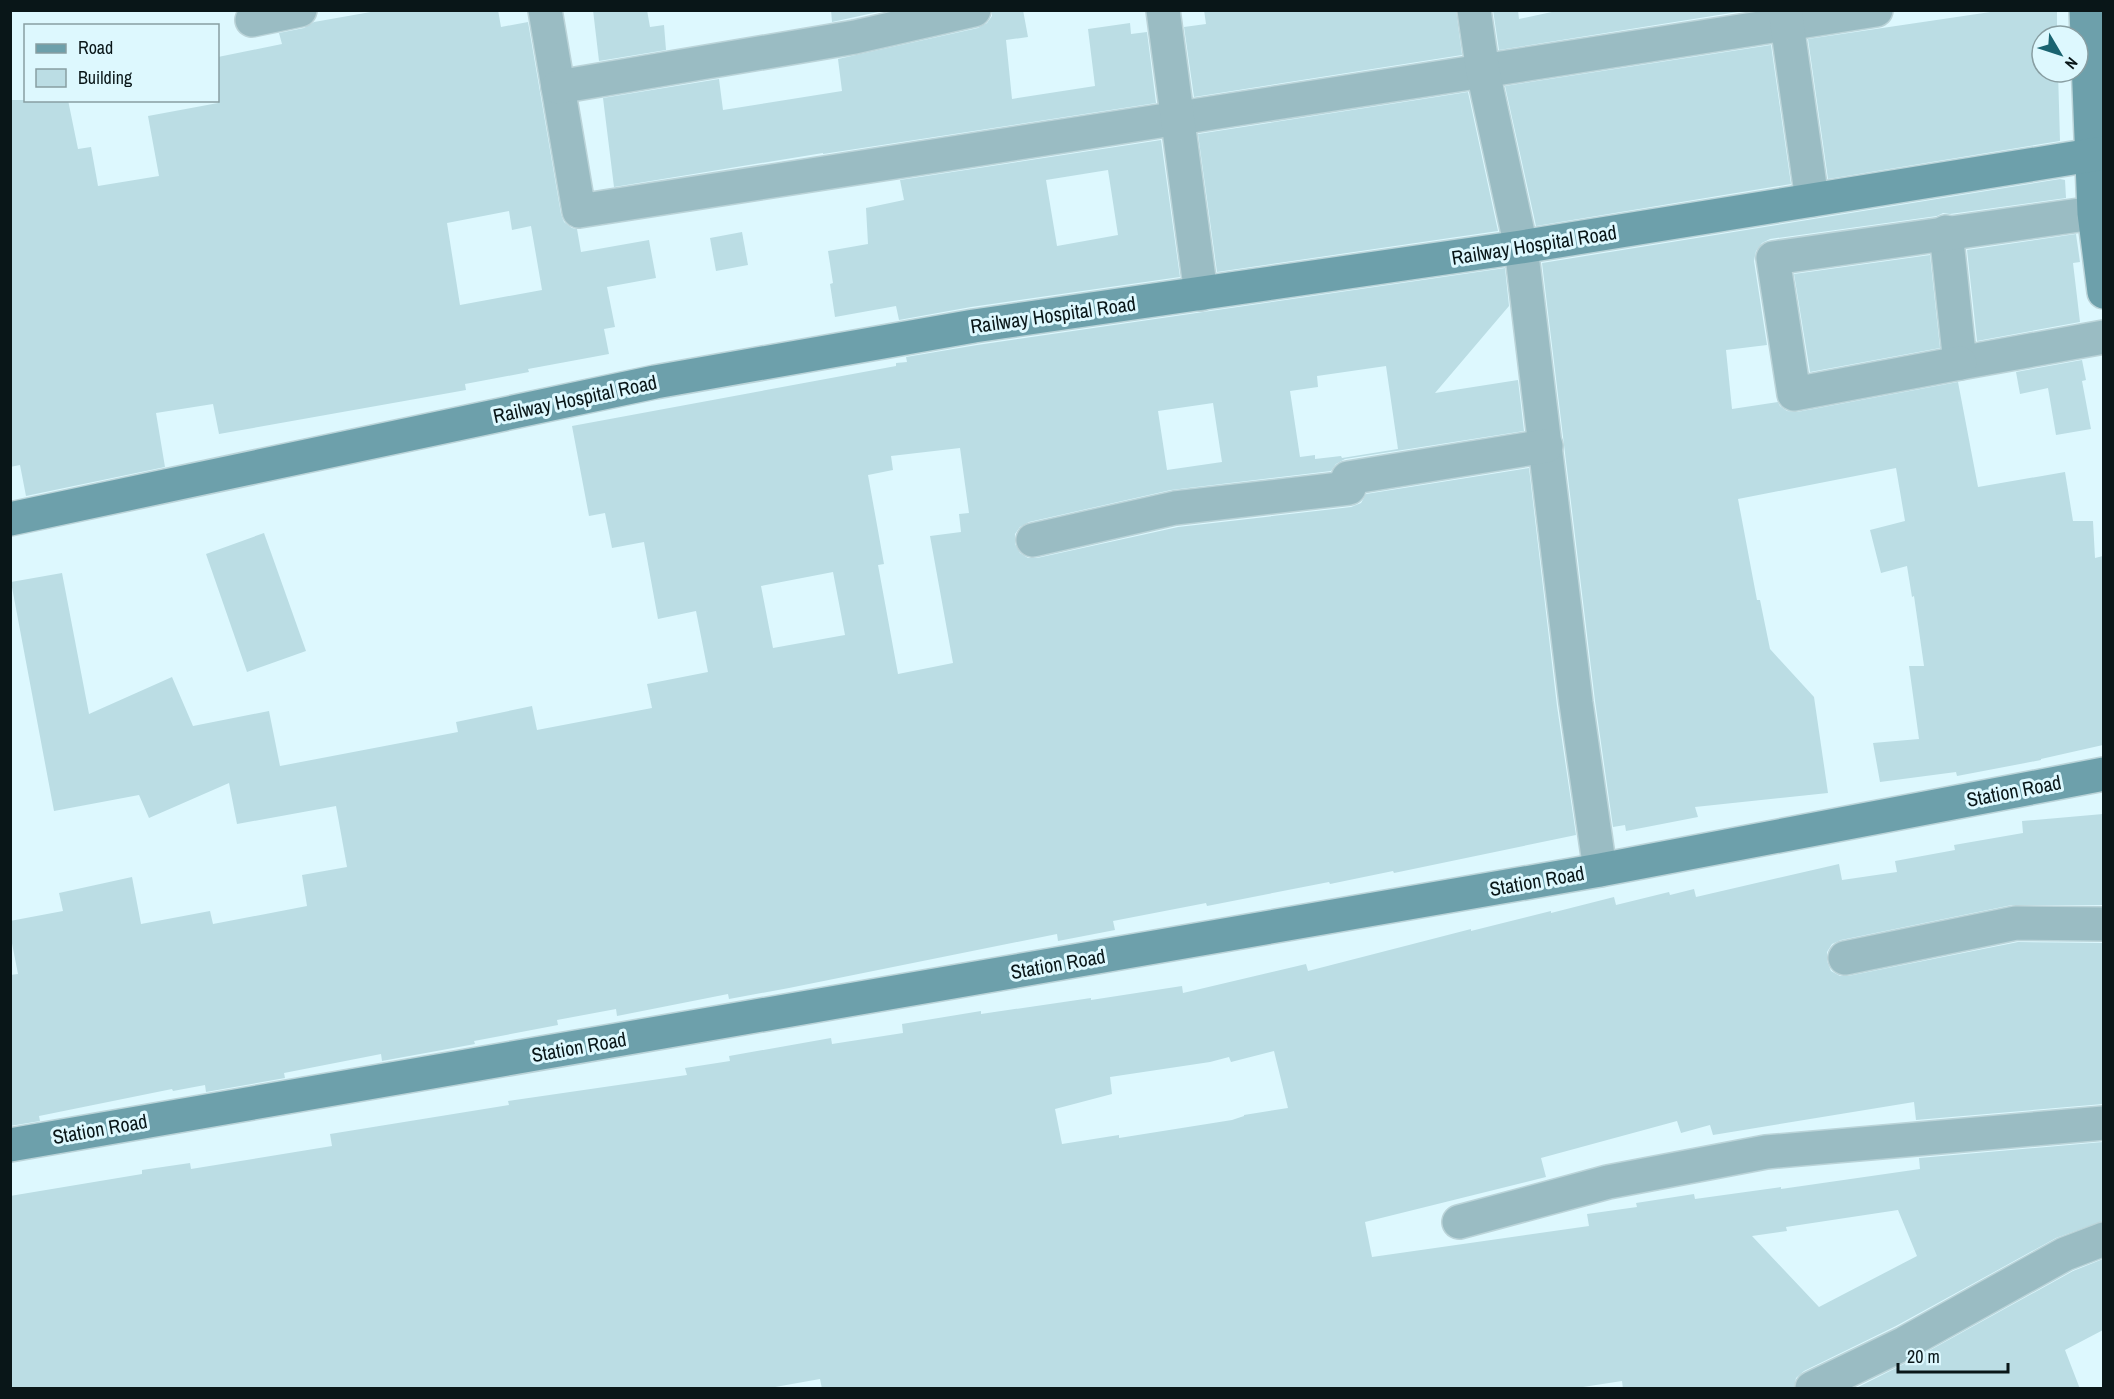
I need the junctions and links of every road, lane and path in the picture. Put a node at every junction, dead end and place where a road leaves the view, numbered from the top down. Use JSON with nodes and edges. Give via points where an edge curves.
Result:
{"nodes":[{"id":1,"x":300,"y":10,"type":"edge"},
{"id":2,"x":544,"y":10,"type":"edge"},
{"id":3,"x":974,"y":10,"type":"edge"},
{"id":4,"x":1163,"y":10,"type":"edge"},
{"id":5,"x":1474,"y":10,"type":"edge"},
{"id":6,"x":1876,"y":10,"type":"edge"},
{"id":7,"x":2086,"y":10,"type":"edge"},
{"id":8,"x":1786,"y":17,"type":"edge"},
{"id":9,"x":252,"y":20,"type":"dead end"},
{"id":10,"x":1483,"y":72,"type":"junction"},
{"id":11,"x":558,"y":87,"type":"junction"},
{"id":12,"x":1176,"y":119,"type":"junction"},
{"id":13,"x":2097,"y":154,"type":"edge"},
{"id":14,"x":1812,"y":200,"type":"junction"},
{"id":15,"x":2094,"y":213,"type":"junction"},
{"id":16,"x":1946,"y":232,"type":"junction"},
{"id":17,"x":1521,"y":247,"type":"junction"},
{"id":18,"x":2103,"y":292,"type":"edge"},
{"id":19,"x":1201,"y":294,"type":"junction"},
{"id":20,"x":2103,"y":337,"type":"edge"},
{"id":21,"x":1960,"y":363,"type":"junction"},
{"id":22,"x":1546,"y":446,"type":"junction"},
{"id":23,"x":10,"y":519,"type":"edge"},
{"id":24,"x":1033,"y":540,"type":"dead end"},
{"id":25,"x":2103,"y":774,"type":"edge"},
{"id":26,"x":1600,"y":870,"type":"junction"},
{"id":27,"x":2103,"y":924,"type":"edge"},
{"id":28,"x":1845,"y":958,"type":"dead end"},
{"id":29,"x":2103,"y":1123,"type":"edge"},
{"id":30,"x":10,"y":1145,"type":"edge"},
{"id":31,"x":1459,"y":1222,"type":"dead end"},
{"id":32,"x":2103,"y":1239,"type":"edge"},
{"id":33,"x":1812,"y":1389,"type":"edge"}],
"edges":[{"from":1,"to":9,"type":"street"},
{"from":2,"to":11,"type":"street"},
{"from":3,"to":11,"type":"street","via":[[855,37]]},
{"from":4,"to":12,"type":"street"},
{"from":5,"to":10,"type":"street"},
{"from":6,"to":8,"type":"street"},
{"from":7,"to":13,"type":"street"},
{"from":8,"to":10,"type":"street"},
{"from":8,"to":14,"type":"street"},
{"from":10,"to":12,"type":"street"},
{"from":10,"to":17,"type":"street"},
{"from":11,"to":12,"type":"street","via":[[579,211]]},
{"from":12,"to":19,"type":"street"},
{"from":13,"to":14,"type":"street","name":"Railway Hospital Road"},
{"from":13,"to":15,"type":"street"},
{"from":14,"to":17,"type":"street","name":"Railway Hospital Road"},
{"from":15,"to":16,"type":"street"},
{"from":15,"to":18,"type":"street"},
{"from":16,"to":21,"type":"street"},
{"from":16,"to":21,"type":"street","via":[[1773,258],[1794,393]]},
{"from":17,"to":19,"type":"street","name":"Railway Hospital Road"},
{"from":17,"to":22,"type":"street"},
{"from":19,"to":23,"type":"street","name":"Railway Hospital Road","via":[[974,326],[655,381]]},
{"from":20,"to":21,"type":"street"},
{"from":22,"to":24,"type":"street","via":[[1348,478],[1349,488],[1175,508]]},
{"from":22,"to":26,"type":"street"},
{"from":25,"to":26,"type":"street","name":"Station Road"},
{"from":26,"to":30,"type":"street","name":"Station Road"},
{"from":27,"to":28,"type":"street","via":[[2016,922]]},
{"from":29,"to":31,"type":"street","via":[[1766,1152],[1608,1182]]},
{"from":32,"to":33,"type":"street","via":[[2065,1254],[1905,1343]]}]}
